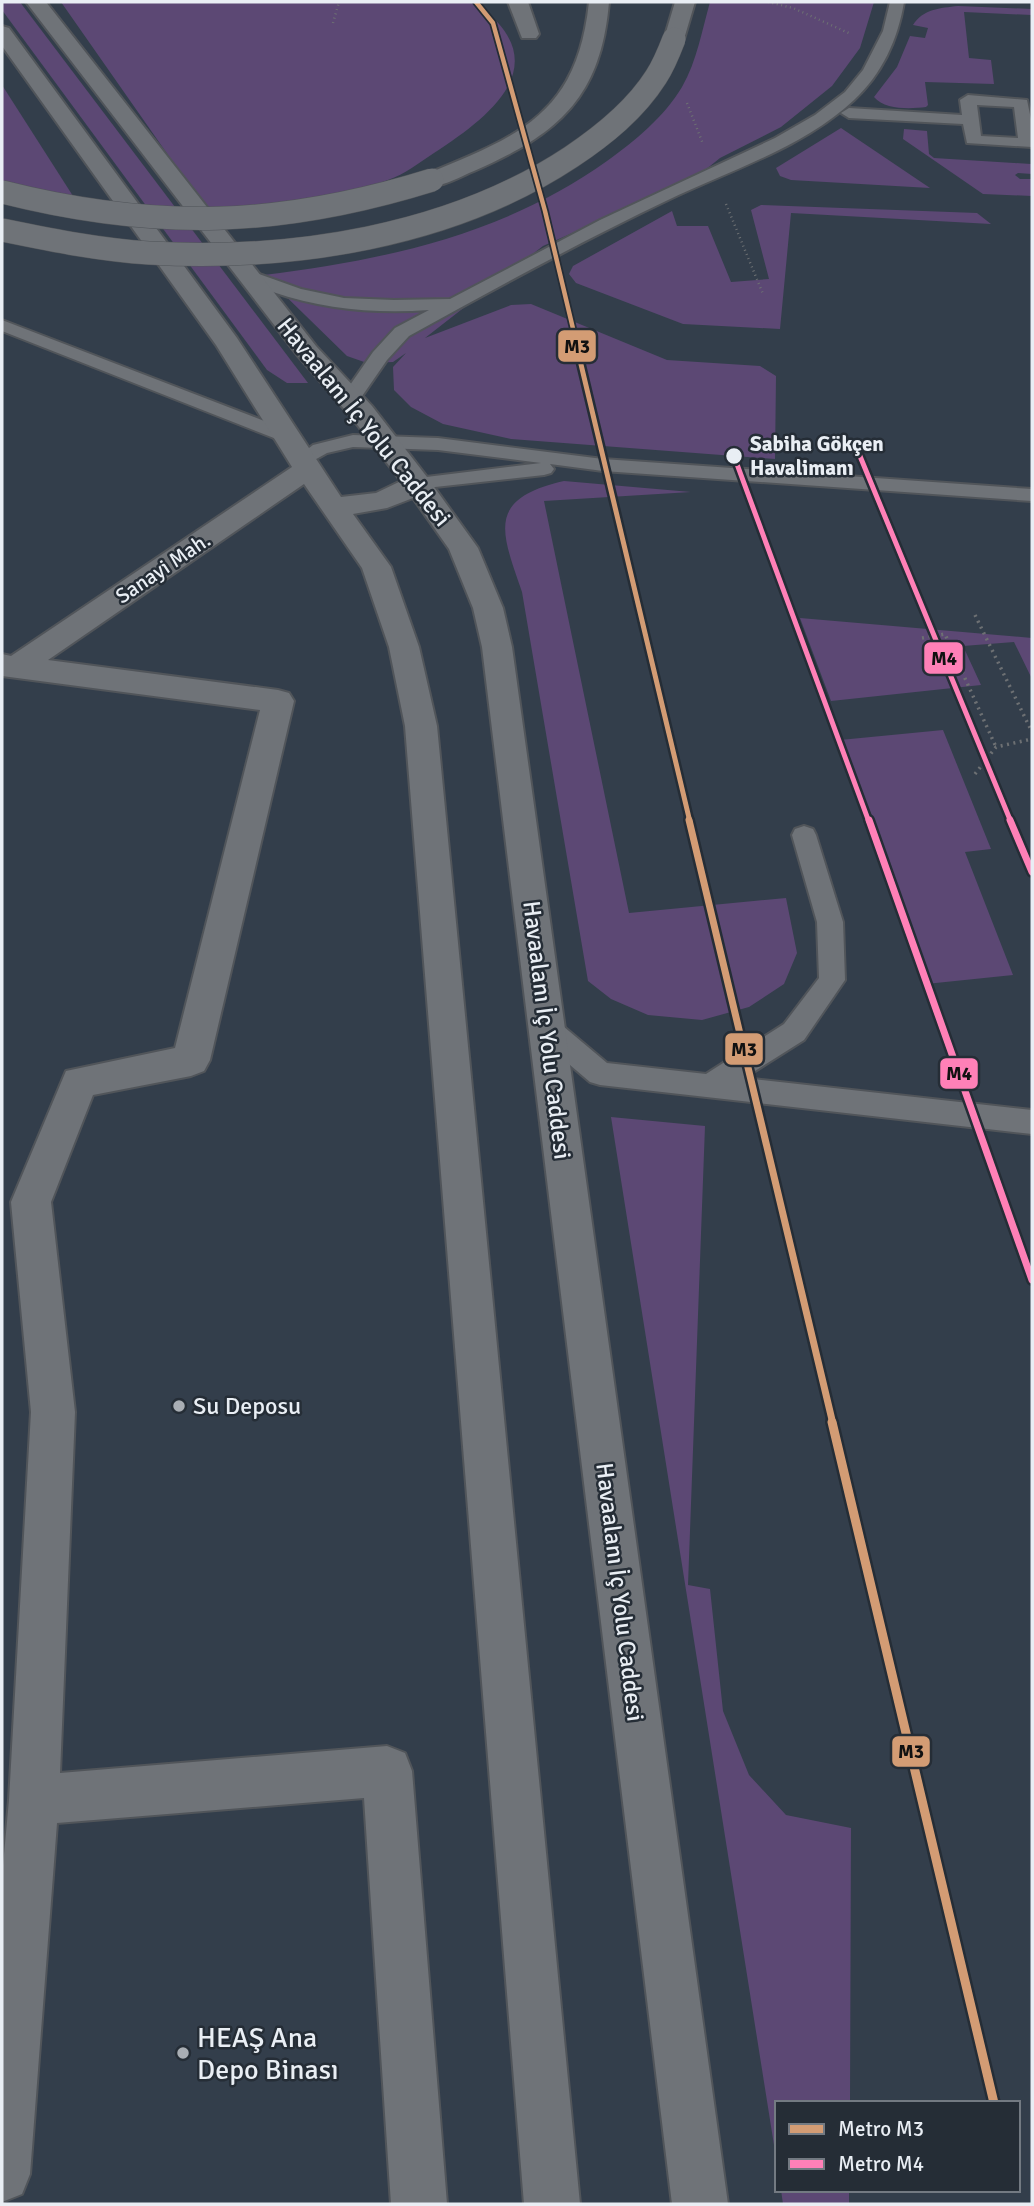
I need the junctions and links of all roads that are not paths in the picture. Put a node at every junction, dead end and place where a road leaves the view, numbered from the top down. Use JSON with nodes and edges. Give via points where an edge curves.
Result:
{"nodes":[{"id":1,"x":36,"y":2,"type":"edge"},
{"id":2,"x":518,"y":2,"type":"edge"},
{"id":3,"x":669,"y":2,"type":"edge"},
{"id":4,"x":685,"y":2,"type":"edge"},
{"id":5,"x":897,"y":2,"type":"edge"},
{"id":6,"x":597,"y":4,"type":"edge"},
{"id":7,"x":2,"y":32,"type":"edge"},
{"id":8,"x":529,"y":34,"type":"dead end"},
{"id":9,"x":674,"y":39,"type":"junction"},
{"id":10,"x":849,"y":113,"type":"dead end"},
{"id":11,"x":970,"y":120,"type":"dead end"},
{"id":12,"x":2,"y":192,"type":"edge"},
{"id":13,"x":2,"y":230,"type":"edge"},
{"id":14,"x":248,"y":275,"type":"junction"},
{"id":15,"x":458,"y":302,"type":"junction"},
{"id":16,"x":2,"y":325,"type":"edge"},
{"id":17,"x":351,"y":397,"type":"junction"},
{"id":18,"x":387,"y":442,"type":"junction"},
{"id":19,"x":298,"y":455,"type":"junction"},
{"id":20,"x":603,"y":465,"type":"junction"},
{"id":21,"x":417,"y":483,"type":"junction"},
{"id":22,"x":1032,"y":495,"type":"edge"},
{"id":23,"x":333,"y":506,"type":"junction"},
{"id":24,"x":10,"y":666,"type":"edge"},
{"id":25,"x":804,"y":835,"type":"dead end"},
{"id":26,"x":547,"y":1029,"type":"junction"},
{"id":27,"x":708,"y":1087,"type":"junction"},
{"id":28,"x":1032,"y":1122,"type":"edge"},
{"id":29,"x":34,"y":1800,"type":"junction"},
{"id":30,"x":2,"y":2174,"type":"edge"},
{"id":31,"x":418,"y":2204,"type":"edge"},
{"id":32,"x":552,"y":2204,"type":"edge"},
{"id":33,"x":700,"y":2204,"type":"edge"}],
"edges":[{"from":1,"to":14,"type":"street","name":"Havaalanı İç Yolu Caddesi"},
{"from":2,"to":8,"type":"street"},
{"from":3,"to":9,"type":"street"},
{"from":4,"to":9,"type":"street"},
{"from":5,"to":15,"type":"lane","via":[[894,26],[866,81],[839,105],[790,138],[676,189]]},
{"from":6,"to":12,"type":"street","bridge":true,"via":[[588,64],[560,108],[513,143],[432,180],[326,209],[229,219],[132,217]]},
{"from":7,"to":19,"type":"street","via":[[228,342]]},
{"from":9,"to":13,"type":"street","bridge":true,"via":[[661,69],[635,104],[590,145],[528,184],[443,217],[316,246],[212,254],[108,251]]},
{"from":10,"to":11,"type":"lane"},
{"from":14,"to":15,"type":"lane","via":[[280,291],[339,304],[406,307]]},
{"from":14,"to":17,"type":"street","name":"Havaalanı İç Yolu Caddesi","via":[[307,351]]},
{"from":15,"to":17,"type":"lane","via":[[402,332]]},
{"from":16,"to":19,"type":"lane"},
{"from":17,"to":18,"type":"street","name":"Havaalanı İç Yolu Caddesi"},
{"from":18,"to":19,"type":"lane","via":[[353,441]]},
{"from":18,"to":20,"type":"lane"},
{"from":18,"to":21,"type":"street","name":"Havaalanı İç Yolu Caddesi"},
{"from":19,"to":23,"type":"street"},
{"from":19,"to":24,"type":"street","name":"Sanayi Mah."},
{"from":20,"to":21,"type":"lane"},
{"from":20,"to":22,"type":"lane"},
{"from":21,"to":23,"type":"street","via":[[379,504]]},
{"from":21,"to":26,"type":"street","name":"Havaalanı İç Yolu Caddesi","via":[[463,548],[488,608],[497,647]]},
{"from":23,"to":32,"type":"street","via":[[376,567],[404,647],[421,726]]},
{"from":24,"to":29,"type":"street","via":[[278,701],[191,1060],[79,1082],[31,1202],[53,1412]]},
{"from":25,"to":27,"type":"lane","via":[[830,922],[832,980],[794,1031]]},
{"from":26,"to":27,"type":"lane","via":[[600,1074]]},
{"from":26,"to":33,"type":"street","name":"Havaalanı İç Yolu Caddesi"},
{"from":27,"to":28,"type":"lane"},
{"from":29,"to":30,"type":"street"},
{"from":29,"to":31,"type":"street","via":[[387,1771]]}]}
